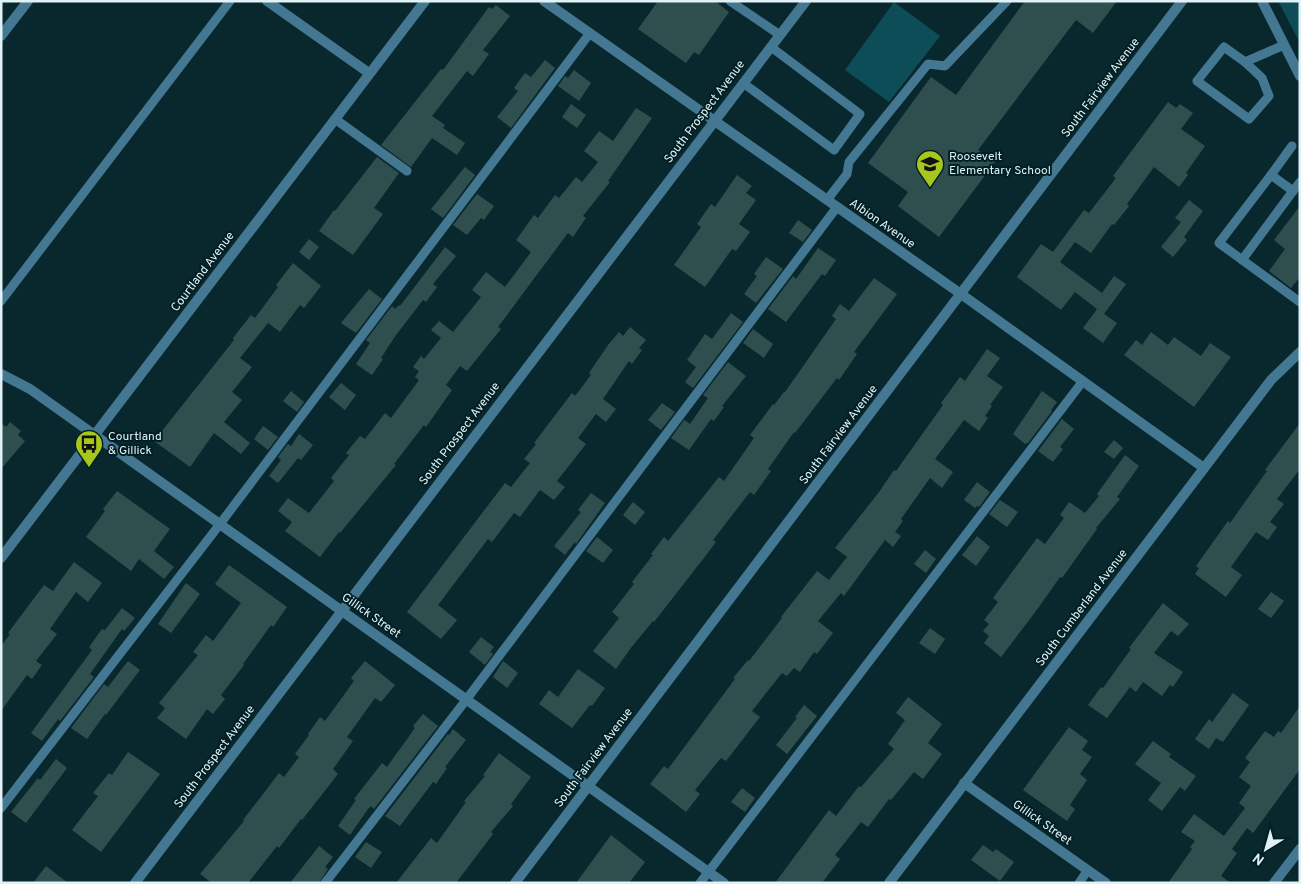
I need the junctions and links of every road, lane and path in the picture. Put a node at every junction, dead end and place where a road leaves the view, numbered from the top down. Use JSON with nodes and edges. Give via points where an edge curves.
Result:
{"nodes":[{"id":1,"x":28,"y":1,"type":"edge"},
{"id":2,"x":230,"y":1,"type":"edge"},
{"id":3,"x":266,"y":1,"type":"edge"},
{"id":4,"x":425,"y":1,"type":"edge"},
{"id":5,"x":544,"y":1,"type":"edge"},
{"id":6,"x":730,"y":1,"type":"edge"},
{"id":7,"x":806,"y":1,"type":"edge"},
{"id":8,"x":1007,"y":1,"type":"edge"},
{"id":9,"x":1262,"y":1,"type":"edge"},
{"id":10,"x":1181,"y":2,"type":"edge"},
{"id":11,"x":590,"y":34,"type":"junction"},
{"id":12,"x":780,"y":35,"type":"junction"},
{"id":13,"x":1,"y":36,"type":"edge"},
{"id":14,"x":1284,"y":45,"type":"junction"},
{"id":15,"x":771,"y":47,"type":"junction"},
{"id":16,"x":1245,"y":62,"type":"junction"},
{"id":17,"x":369,"y":74,"type":"junction"},
{"id":18,"x":1300,"y":76,"type":"edge"},
{"id":19,"x":743,"y":83,"type":"junction"},
{"id":20,"x":334,"y":119,"type":"junction"},
{"id":21,"x":714,"y":121,"type":"junction"},
{"id":22,"x":1292,"y":146,"type":"dead end"},
{"id":23,"x":407,"y":171,"type":"dead end"},
{"id":24,"x":1271,"y":175,"type":"junction"},
{"id":25,"x":1300,"y":182,"type":"edge"},
{"id":26,"x":1293,"y":191,"type":"junction"},
{"id":27,"x":827,"y":200,"type":"junction"},
{"id":28,"x":837,"y":207,"type":"junction"},
{"id":29,"x":1242,"y":260,"type":"junction"},
{"id":30,"x":961,"y":294,"type":"junction"},
{"id":31,"x":1,"y":301,"type":"edge"},
{"id":32,"x":1300,"y":302,"type":"edge"},
{"id":33,"x":1300,"y":352,"type":"edge"},
{"id":34,"x":1,"y":374,"type":"edge"},
{"id":35,"x":1083,"y":381,"type":"junction"},
{"id":36,"x":95,"y":435,"type":"junction"},
{"id":37,"x":1204,"y":468,"type":"junction"},
{"id":38,"x":220,"y":524,"type":"junction"},
{"id":39,"x":1,"y":558,"type":"edge"},
{"id":40,"x":342,"y":611,"type":"junction"},
{"id":41,"x":466,"y":700,"type":"junction"},
{"id":42,"x":964,"y":783,"type":"junction"},
{"id":43,"x":588,"y":786,"type":"junction"},
{"id":44,"x":1,"y":808,"type":"edge"},
{"id":45,"x":1300,"y":849,"type":"edge"},
{"id":46,"x":1088,"y":870,"type":"junction"},
{"id":47,"x":709,"y":872,"type":"junction"},
{"id":48,"x":135,"y":883,"type":"edge"},
{"id":49,"x":325,"y":883,"type":"edge"},
{"id":50,"x":515,"y":883,"type":"edge"},
{"id":51,"x":700,"y":883,"type":"edge"},
{"id":52,"x":724,"y":883,"type":"edge"},
{"id":53,"x":888,"y":883,"type":"edge"},
{"id":54,"x":1079,"y":883,"type":"edge"},
{"id":55,"x":1106,"y":883,"type":"edge"},
{"id":56,"x":1274,"y":883,"type":"edge"}],
"edges":[{"from":1,"to":13,"type":"street"},
{"from":2,"to":31,"type":"lane"},
{"from":3,"to":17,"type":"street"},
{"from":4,"to":17,"type":"street","name":"Courtland Avenue"},
{"from":5,"to":11,"type":"street","name":"Albion Avenue"},
{"from":6,"to":12,"type":"lane"},
{"from":7,"to":12,"type":"street","name":"South Prospect Avenue"},
{"from":8,"to":27,"type":"lane","via":[[945,66],[928,64],[849,162],[847,174]]},
{"from":9,"to":14,"type":"street"},
{"from":10,"to":30,"type":"street","name":"South Fairview Avenue"},
{"from":11,"to":21,"type":"street","name":"Albion Avenue"},
{"from":11,"to":38,"type":"lane"},
{"from":12,"to":15,"type":"street","name":"South Prospect Avenue"},
{"from":14,"to":16,"type":"lane"},
{"from":14,"to":18,"type":"street"},
{"from":15,"to":19,"type":"street","name":"South Prospect Avenue"},
{"from":15,"to":19,"type":"lane","via":[[860,114],[834,150]]},
{"from":16,"to":16,"type":"lane","via":[[1224,47],[1197,81],[1249,120],[1268,96],[1262,78]]},
{"from":17,"to":20,"type":"street","name":"Courtland Avenue"},
{"from":19,"to":21,"type":"street","name":"South Prospect Avenue"},
{"from":20,"to":23,"type":"lane"},
{"from":20,"to":36,"type":"street","name":"Courtland Avenue"},
{"from":21,"to":27,"type":"street","name":"Albion Avenue"},
{"from":21,"to":40,"type":"street","name":"South Prospect Avenue"},
{"from":22,"to":24,"type":"lane"},
{"from":24,"to":26,"type":"lane"},
{"from":24,"to":29,"type":"lane","via":[[1219,244]]},
{"from":25,"to":26,"type":"lane"},
{"from":26,"to":29,"type":"lane"},
{"from":27,"to":28,"type":"street","name":"Albion Avenue"},
{"from":28,"to":30,"type":"street","name":"Albion Avenue"},
{"from":28,"to":41,"type":"lane"},
{"from":29,"to":32,"type":"lane"},
{"from":30,"to":35,"type":"street","name":"Albion Avenue"},
{"from":30,"to":43,"type":"street","name":"South Fairview Avenue"},
{"from":33,"to":37,"type":"street","name":"South Cumberland Avenue","via":[[1271,380]]},
{"from":34,"to":36,"type":"street","name":"Gillick Street","via":[[30,389]]},
{"from":35,"to":37,"type":"street","name":"Albion Avenue"},
{"from":35,"to":47,"type":"lane"},
{"from":36,"to":38,"type":"street","name":"Gillick Street"},
{"from":36,"to":39,"type":"street","name":"Courtland Avenue"},
{"from":37,"to":42,"type":"street","name":"South Cumberland Avenue"},
{"from":38,"to":40,"type":"street","name":"Gillick Street"},
{"from":38,"to":44,"type":"lane"},
{"from":40,"to":41,"type":"street","name":"Gillick Street"},
{"from":40,"to":48,"type":"street","name":"South Prospect Avenue"},
{"from":41,"to":43,"type":"street","name":"Gillick Street"},
{"from":41,"to":49,"type":"lane"},
{"from":42,"to":46,"type":"street","name":"Gillick Street"},
{"from":42,"to":53,"type":"street","name":"South Cumberland Avenue"},
{"from":43,"to":47,"type":"street","name":"Gillick Street"},
{"from":43,"to":50,"type":"street","name":"South Fairview Avenue"},
{"from":45,"to":56,"type":"street"},
{"from":46,"to":54,"type":"lane"},
{"from":46,"to":55,"type":"street","name":"Gillick Street"},
{"from":47,"to":51,"type":"lane"},
{"from":47,"to":52,"type":"street","name":"Gillick Street"}]}
